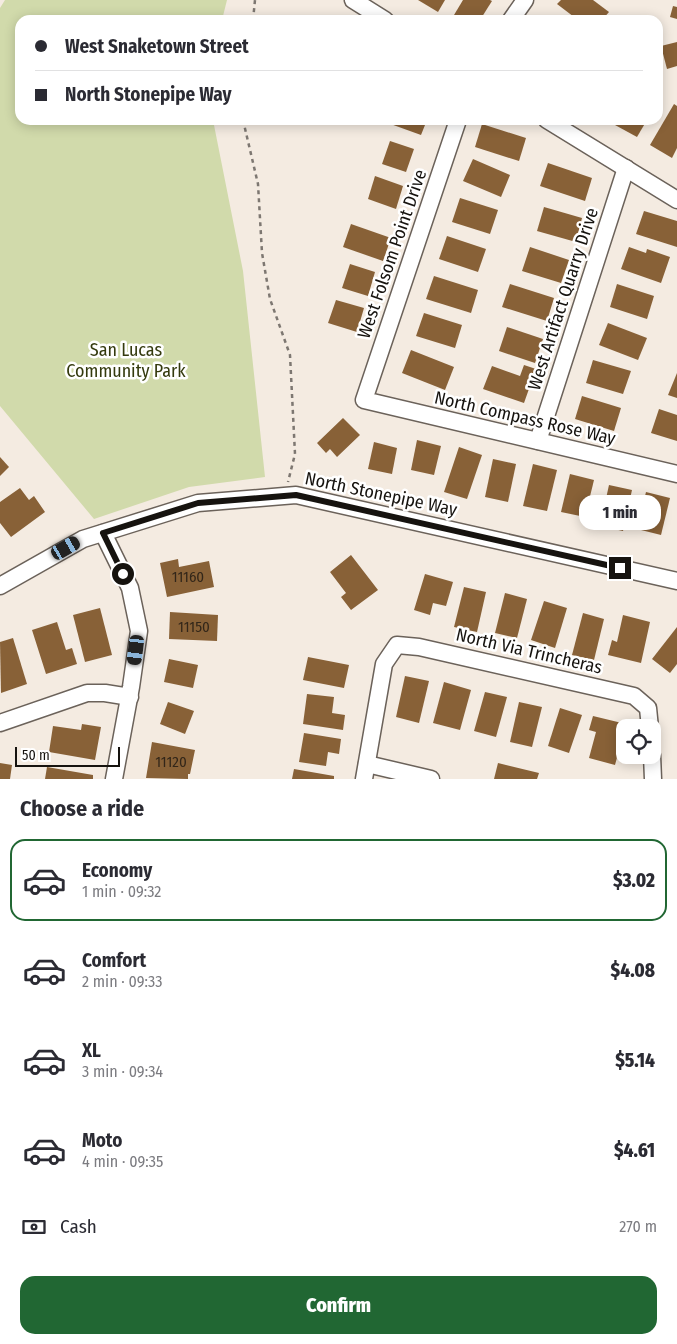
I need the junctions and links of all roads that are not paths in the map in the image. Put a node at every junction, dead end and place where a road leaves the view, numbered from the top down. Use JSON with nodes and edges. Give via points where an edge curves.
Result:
{"nodes":[{"id":1,"x":353,"y":0,"type":"edge"},
{"id":2,"x":525,"y":0,"type":"edge"},
{"id":3,"x":377,"y":15,"type":"edge"},
{"id":4,"x":514,"y":15,"type":"edge"},
{"id":5,"x":456,"y":125,"type":"edge"},
{"id":6,"x":556,"y":125,"type":"edge"},
{"id":7,"x":626,"y":168,"type":"junction"},
{"id":8,"x":677,"y":200,"type":"edge"},
{"id":9,"x":364,"y":400,"type":"joint"},
{"id":10,"x":538,"y":441,"type":"junction"},
{"id":11,"x":677,"y":474,"type":"edge"},
{"id":12,"x":103,"y":533,"type":"junction"},
{"id":13,"x":677,"y":582,"type":"edge"},
{"id":14,"x":0,"y":586,"type":"edge"},
{"id":15,"x":130,"y":697,"type":"junction"},
{"id":16,"x":649,"y":719,"type":"edge"},
{"id":17,"x":0,"y":723,"type":"edge"},
{"id":18,"x":653,"y":764,"type":"edge"},
{"id":19,"x":366,"y":771,"type":"edge"},
{"id":20,"x":114,"y":779,"type":"edge"},
{"id":21,"x":431,"y":779,"type":"edge"},
{"id":22,"x":654,"y":779,"type":"edge"}],
"edges":[{"from":1,"to":3,"type":"street"},
{"from":2,"to":4,"type":"street"},
{"from":5,"to":9,"type":"street","name":"West Folsom Point Drive"},
{"from":6,"to":7,"type":"street"},
{"from":7,"to":8,"type":"street"},
{"from":7,"to":10,"type":"street","name":"West Artifact Quarry Drive"},
{"from":9,"to":10,"type":"street","name":"North Compass Rose Way"},
{"from":10,"to":11,"type":"street","name":"North Compass Rose Way"},
{"from":12,"to":13,"type":"street","name":"North Stonepipe Way","via":[[198,503],[296,495]]},
{"from":12,"to":14,"type":"street","name":"North Stonepipe Way","via":[[83,539]]},
{"from":12,"to":15,"type":"street","via":[[130,588],[138,631]]},
{"from":15,"to":17,"type":"street","via":[[88,693]]},
{"from":15,"to":20,"type":"street"},
{"from":16,"to":19,"type":"street","name":"North Via Trincheras","via":[[648,708],[634,696],[419,647],[396,645],[384,664]]},
{"from":18,"to":22,"type":"street"},
{"from":19,"to":21,"type":"street"}]}
